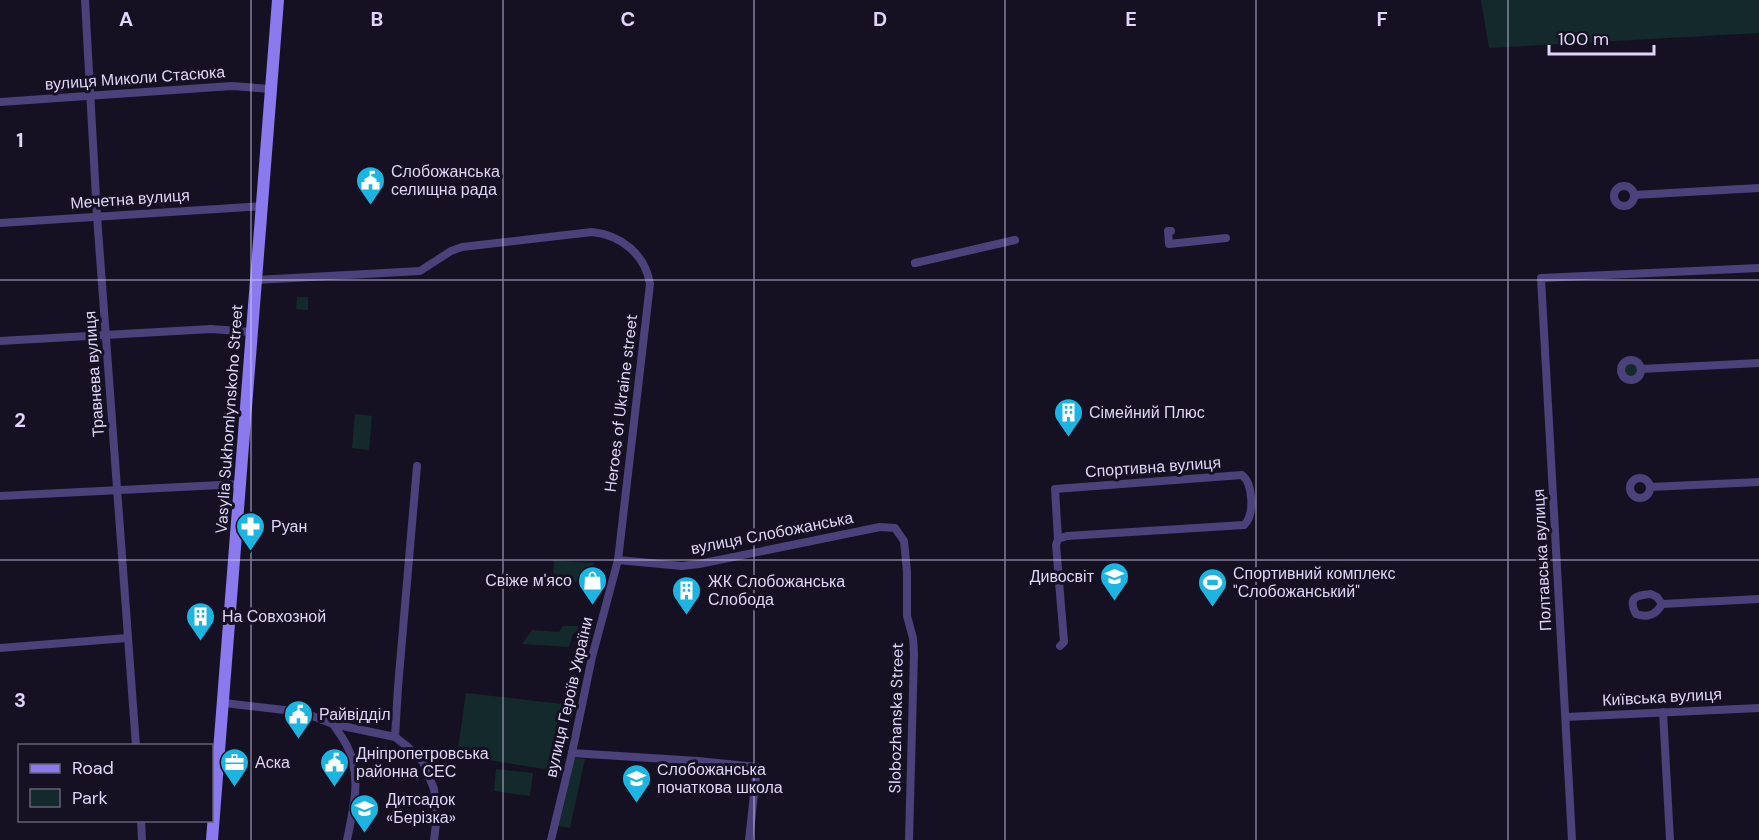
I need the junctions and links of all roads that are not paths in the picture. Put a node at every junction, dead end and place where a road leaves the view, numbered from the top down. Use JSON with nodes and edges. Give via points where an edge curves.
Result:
{"nodes":[{"id":1,"x":85,"y":0,"type":"edge"},
{"id":2,"x":278,"y":0,"type":"edge"},
{"id":3,"x":272,"y":88,"type":"junction"},
{"id":4,"x":90,"y":95,"type":"junction"},
{"id":5,"x":0,"y":102,"type":"edge"},
{"id":6,"x":1759,"y":188,"type":"edge"},
{"id":7,"x":1634,"y":195,"type":"dead end"},
{"id":8,"x":262,"y":206,"type":"junction"},
{"id":9,"x":97,"y":216,"type":"junction"},
{"id":10,"x":0,"y":223,"type":"edge"},
{"id":11,"x":1170,"y":231,"type":"dead end"},
{"id":12,"x":1226,"y":238,"type":"dead end"},
{"id":13,"x":1015,"y":240,"type":"dead end"},
{"id":14,"x":915,"y":262,"type":"dead end"},
{"id":15,"x":1759,"y":268,"type":"edge"},
{"id":16,"x":256,"y":280,"type":"junction"},
{"id":17,"x":252,"y":332,"type":"junction"},
{"id":18,"x":106,"y":335,"type":"junction"},
{"id":19,"x":0,"y":341,"type":"edge"},
{"id":20,"x":1759,"y":363,"type":"edge"},
{"id":21,"x":1641,"y":369,"type":"dead end"},
{"id":22,"x":417,"y":466,"type":"dead end"},
{"id":23,"x":1759,"y":482,"type":"edge"},
{"id":24,"x":241,"y":484,"type":"junction"},
{"id":25,"x":1650,"y":487,"type":"dead end"},
{"id":26,"x":118,"y":490,"type":"junction"},
{"id":27,"x":0,"y":496,"type":"edge"},
{"id":28,"x":895,"y":528,"type":"joint"},
{"id":29,"x":1058,"y":539,"type":"junction"},
{"id":30,"x":618,"y":560,"type":"junction"},
{"id":31,"x":1759,"y":599,"type":"edge"},
{"id":32,"x":1662,"y":604,"type":"dead end"},
{"id":33,"x":127,"y":638,"type":"junction"},
{"id":34,"x":1060,"y":646,"type":"dead end"},
{"id":35,"x":0,"y":648,"type":"edge"},
{"id":36,"x":224,"y":702,"type":"junction"},
{"id":37,"x":1759,"y":708,"type":"edge"},
{"id":38,"x":1663,"y":712,"type":"junction"},
{"id":39,"x":1566,"y":717,"type":"junction"},
{"id":40,"x":333,"y":724,"type":"junction"},
{"id":41,"x":350,"y":728,"type":"junction"},
{"id":42,"x":395,"y":737,"type":"junction"},
{"id":43,"x":342,"y":739,"type":"junction"},
{"id":44,"x":136,"y":744,"type":"edge"},
{"id":45,"x":572,"y":753,"type":"junction"},
{"id":46,"x":141,"y":822,"type":"edge"},
{"id":47,"x":142,"y":840,"type":"edge"},
{"id":48,"x":212,"y":840,"type":"edge"},
{"id":49,"x":347,"y":840,"type":"edge"},
{"id":50,"x":434,"y":840,"type":"edge"},
{"id":51,"x":551,"y":840,"type":"edge"},
{"id":52,"x":749,"y":840,"type":"edge"},
{"id":53,"x":909,"y":840,"type":"edge"},
{"id":54,"x":1572,"y":840,"type":"edge"},
{"id":55,"x":1670,"y":840,"type":"edge"}],
"edges":[{"from":1,"to":4,"type":"street","name":"Травнева вулиця"},
{"from":2,"to":3,"type":"main road","name":"Vasylia Sukhomlynskoho Street"},
{"from":3,"to":4,"type":"street","name":"вулиця Миколи Стасюка","via":[[232,86]]},
{"from":3,"to":8,"type":"main road","name":"Vasylia Sukhomlynskoho Street"},
{"from":4,"to":5,"type":"street","name":"вулиця Миколи Стасюка"},
{"from":4,"to":9,"type":"street","name":"Травнева вулиця"},
{"from":6,"to":7,"type":"street"},
{"from":8,"to":9,"type":"street","name":"Мечетна вулиця"},
{"from":8,"to":16,"type":"main road","name":"Vasylia Sukhomlynskoho Street"},
{"from":9,"to":10,"type":"street","name":"Мечетна вулиця"},
{"from":9,"to":18,"type":"street","name":"Травнева вулиця"},
{"from":11,"to":12,"type":"street","via":[[1169,244]]},
{"from":13,"to":14,"type":"street"},
{"from":15,"to":39,"type":"street","name":"Полтавська вулиця","via":[[1541,279]]},
{"from":16,"to":17,"type":"main road","name":"Vasylia Sukhomlynskoho Street"},
{"from":16,"to":30,"type":"street","name":"Heroes of Ukraine street","via":[[420,271],[462,247],[592,232],[628,246],[648,271],[650,284]]},
{"from":17,"to":18,"type":"street","via":[[211,329]]},
{"from":17,"to":24,"type":"main road","name":"Vasylia Sukhomlynskoho Street"},
{"from":18,"to":19,"type":"street"},
{"from":18,"to":26,"type":"street","name":"Травнева вулиця"},
{"from":20,"to":21,"type":"street"},
{"from":22,"to":42,"type":"street"},
{"from":23,"to":25,"type":"street"},
{"from":24,"to":26,"type":"street"},
{"from":24,"to":36,"type":"main road","name":"Vasylia Sukhomlynskoho Street"},
{"from":26,"to":27,"type":"street"},
{"from":26,"to":33,"type":"street","name":"Травнева вулиця"},
{"from":28,"to":30,"type":"street","name":"вулиця Слобожанська","via":[[880,527],[682,566]]},
{"from":28,"to":53,"type":"street","name":"Slobozhanska Street","via":[[904,541],[907,616],[914,653]]},
{"from":29,"to":29,"type":"street","name":"Спортивна вулиця","via":[[1244,525],[1251,508],[1248,483],[1242,476],[1054,489]]},
{"from":29,"to":34,"type":"street","name":"Спортивна вулиця","via":[[1064,642]]},
{"from":30,"to":45,"type":"street","name":"вулиця Героїв України"},
{"from":31,"to":32,"type":"street"},
{"from":33,"to":35,"type":"street"},
{"from":33,"to":44,"type":"street","name":"Травнева вулиця"},
{"from":36,"to":40,"type":"street","via":[[302,712]]},
{"from":36,"to":48,"type":"main road","name":"Vasylia Sukhomlynskoho Street"},
{"from":37,"to":38,"type":"street","name":"Київська вулиця"},
{"from":38,"to":39,"type":"street","name":"Київська вулиця"},
{"from":38,"to":55,"type":"street"},
{"from":39,"to":54,"type":"street","name":"Полтавська вулиця"},
{"from":40,"to":41,"type":"street"},
{"from":40,"to":43,"type":"street"},
{"from":41,"to":42,"type":"street"},
{"from":41,"to":43,"type":"street"},
{"from":42,"to":50,"type":"street","via":[[423,762],[434,789]]},
{"from":43,"to":49,"type":"street","via":[[355,772],[355,803]]},
{"from":45,"to":51,"type":"street","name":"вулиця Героїв України"},
{"from":45,"to":52,"type":"street","via":[[757,767]]},
{"from":46,"to":47,"type":"street"}]}
